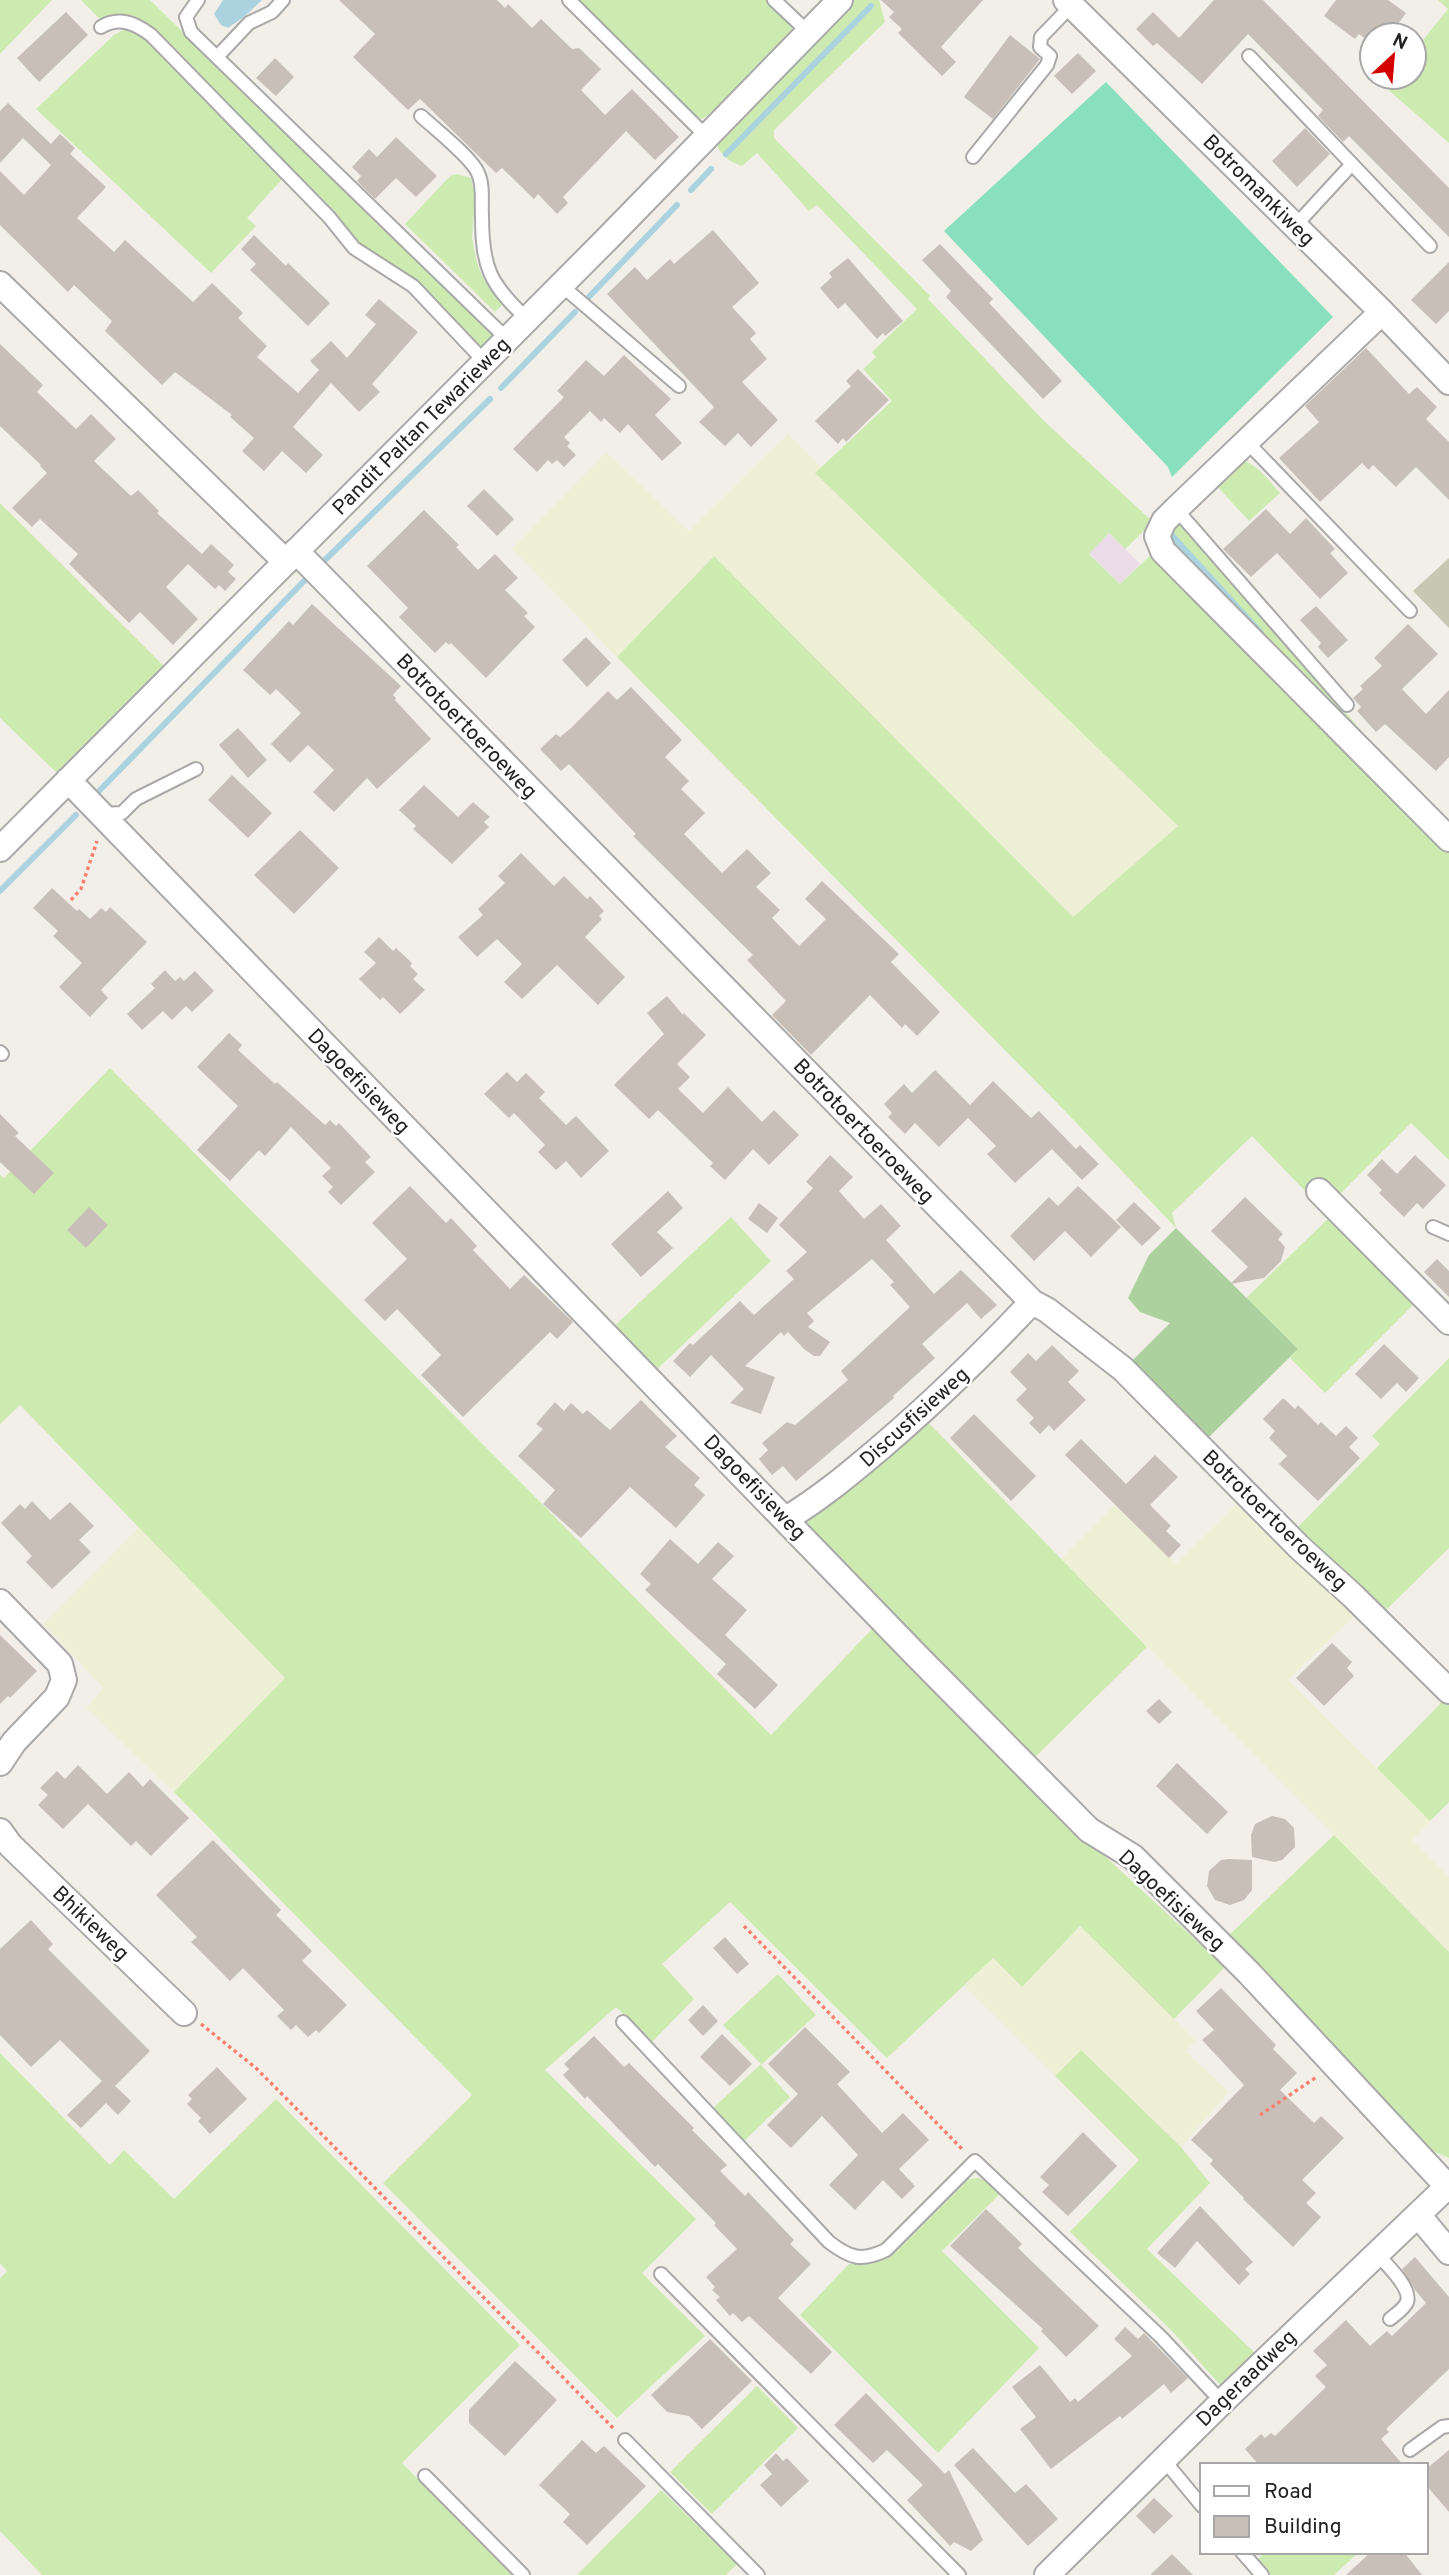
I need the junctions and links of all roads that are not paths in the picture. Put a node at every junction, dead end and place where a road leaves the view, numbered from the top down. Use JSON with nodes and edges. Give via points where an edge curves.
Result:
{"nodes":[{"id":1,"x":198,"y":0,"type":"edge"},
{"id":2,"x":283,"y":0,"type":"edge"},
{"id":3,"x":569,"y":0,"type":"edge"},
{"id":4,"x":774,"y":0,"type":"edge"},
{"id":5,"x":840,"y":0,"type":"edge"},
{"id":6,"x":1069,"y":3,"type":"edge"},
{"id":7,"x":102,"y":27,"type":"dead end"},
{"id":8,"x":808,"y":32,"type":"junction"},
{"id":9,"x":1249,"y":56,"type":"dead end"},
{"id":10,"x":217,"y":57,"type":"junction"},
{"id":11,"x":421,"y":116,"type":"dead end"},
{"id":12,"x":706,"y":136,"type":"junction"},
{"id":13,"x":973,"y":157,"type":"dead end"},
{"id":14,"x":1352,"y":164,"type":"junction"},
{"id":15,"x":1296,"y":226,"type":"junction"},
{"id":16,"x":1430,"y":246,"type":"dead end"},
{"id":17,"x":0,"y":284,"type":"edge"},
{"id":18,"x":561,"y":285,"type":"junction"},
{"id":19,"x":1382,"y":312,"type":"junction"},
{"id":20,"x":527,"y":319,"type":"junction"},
{"id":21,"x":508,"y":339,"type":"junction"},
{"id":22,"x":485,"y":362,"type":"junction"},
{"id":23,"x":1449,"y":382,"type":"edge"},
{"id":24,"x":679,"y":386,"type":"dead end"},
{"id":25,"x":1246,"y":441,"type":"junction"},
{"id":26,"x":1176,"y":509,"type":"junction"},
{"id":27,"x":291,"y":556,"type":"junction"},
{"id":28,"x":1410,"y":611,"type":"dead end"},
{"id":29,"x":1347,"y":705,"type":"dead end"},
{"id":30,"x":197,"y":769,"type":"dead end"},
{"id":31,"x":68,"y":780,"type":"junction"},
{"id":32,"x":99,"y":814,"type":"junction"},
{"id":33,"x":1449,"y":839,"type":"edge"},
{"id":34,"x":0,"y":849,"type":"edge"},
{"id":35,"x":1319,"y":1191,"type":"dead end"},
{"id":36,"x":1433,"y":1227,"type":"dead end"},
{"id":37,"x":1449,"y":1234,"type":"edge"},
{"id":38,"x":1032,"y":1302,"type":"junction"},
{"id":39,"x":1449,"y":1322,"type":"edge"},
{"id":40,"x":786,"y":1519,"type":"junction"},
{"id":41,"x":0,"y":1602,"type":"edge"},
{"id":42,"x":1449,"y":1691,"type":"edge"},
{"id":43,"x":0,"y":1763,"type":"edge"},
{"id":44,"x":0,"y":1832,"type":"edge"},
{"id":45,"x":184,"y":2014,"type":"road end"},
{"id":46,"x":623,"y":2022,"type":"dead end"},
{"id":47,"x":1448,"y":2186,"type":"edge"},
{"id":48,"x":1418,"y":2215,"type":"junction"},
{"id":49,"x":1449,"y":2252,"type":"edge"},
{"id":50,"x":1377,"y":2254,"type":"junction"},
{"id":51,"x":661,"y":2274,"type":"dead end"},
{"id":52,"x":1390,"y":2319,"type":"dead end"},
{"id":53,"x":1222,"y":2402,"type":"junction"},
{"id":54,"x":1449,"y":2426,"type":"edge"},
{"id":55,"x":625,"y":2440,"type":"road end"},
{"id":56,"x":1410,"y":2450,"type":"dead end"},
{"id":57,"x":1163,"y":2459,"type":"junction"},
{"id":58,"x":425,"y":2476,"type":"dead end"},
{"id":59,"x":1200,"y":2504,"type":"edge"},
{"id":60,"x":1244,"y":2554,"type":"edge"},
{"id":61,"x":523,"y":2575,"type":"edge"},
{"id":62,"x":758,"y":2575,"type":"edge"},
{"id":63,"x":959,"y":2575,"type":"edge"},
{"id":64,"x":1047,"y":2575,"type":"edge"},
{"id":65,"x":1262,"y":2575,"type":"edge"}],
"edges":[{"from":1,"to":10,"type":"lane","via":[[186,17],[191,32]]},
{"from":2,"to":10,"type":"lane","via":[[272,12],[250,23]]},
{"from":3,"to":12,"type":"lane"},
{"from":4,"to":8,"type":"lane"},
{"from":5,"to":8,"type":"street","name":"Pandit Paltan Tewarieweg"},
{"from":6,"to":13,"type":"lane","via":[[1041,37],[1040,47],[1050,56],[1047,65]]},
{"from":6,"to":15,"type":"street","name":"Botromankiweg"},
{"from":7,"to":22,"type":"lane","via":[[123,21],[151,35],[354,248],[414,286]]},
{"from":8,"to":12,"type":"street","name":"Pandit Paltan Tewarieweg"},
{"from":9,"to":14,"type":"lane"},
{"from":10,"to":21,"type":"lane"},
{"from":11,"to":20,"type":"lane","via":[[477,170],[485,261],[502,295]]},
{"from":12,"to":18,"type":"street","name":"Pandit Paltan Tewarieweg"},
{"from":14,"to":15,"type":"lane"},
{"from":14,"to":16,"type":"lane"},
{"from":15,"to":19,"type":"street","name":"Botromankiweg"},
{"from":17,"to":27,"type":"street","name":"Botrotoertoeroeweg"},
{"from":18,"to":20,"type":"street","name":"Pandit Paltan Tewarieweg"},
{"from":18,"to":24,"type":"lane"},
{"from":19,"to":23,"type":"street","name":"Botromankiweg"},
{"from":19,"to":25,"type":"street"},
{"from":20,"to":21,"type":"street","name":"Pandit Paltan Tewarieweg"},
{"from":21,"to":22,"type":"street","name":"Pandit Paltan Tewarieweg"},
{"from":22,"to":27,"type":"street","name":"Pandit Paltan Tewarieweg"},
{"from":25,"to":26,"type":"street"},
{"from":25,"to":28,"type":"lane"},
{"from":26,"to":29,"type":"lane"},
{"from":26,"to":33,"type":"street","via":[[1157,536],[1163,551]]},
{"from":27,"to":31,"type":"street","name":"Pandit Paltan Tewarieweg"},
{"from":27,"to":38,"type":"street","name":"Botrotoertoeroeweg"},
{"from":30,"to":32,"type":"lane","via":[[136,799],[122,813]]},
{"from":31,"to":32,"type":"street","name":"Dagoefisieweg"},
{"from":31,"to":34,"type":"street","name":"Pandit Paltan Tewarieweg"},
{"from":32,"to":40,"type":"street","name":"Dagoefisieweg"},
{"from":35,"to":39,"type":"street"},
{"from":36,"to":37,"type":"lane"},
{"from":38,"to":40,"type":"street","name":"Discusfisieweg","via":[[916,1418],[821,1498]]},
{"from":38,"to":42,"type":"street","name":"Botrotoertoeroeweg","via":[[1123,1369]]},
{"from":40,"to":47,"type":"street","name":"Dagoefisieweg","via":[[1089,1830],[1133,1857],[1249,1973]]},
{"from":41,"to":43,"type":"street","via":[[60,1664],[64,1681],[57,1697]]},
{"from":44,"to":45,"type":"street","name":"Bhikieweg"},
{"from":46,"to":53,"type":"lane","via":[[846,2255],[861,2258],[886,2250],[975,2161],[1161,2337]]},
{"from":47,"to":48,"type":"street","name":"Dageraadweg"},
{"from":48,"to":49,"type":"street"},
{"from":48,"to":50,"type":"street","name":"Dageraadweg"},
{"from":50,"to":52,"type":"lane","via":[[1408,2296],[1405,2306]]},
{"from":50,"to":53,"type":"street","name":"Dageraadweg"},
{"from":51,"to":63,"type":"lane"},
{"from":53,"to":57,"type":"street","name":"Dageraadweg"},
{"from":54,"to":56,"type":"lane"},
{"from":55,"to":62,"type":"lane"},
{"from":57,"to":59,"type":"lane"},
{"from":57,"to":64,"type":"street","name":"Dageraadweg"},
{"from":58,"to":61,"type":"lane"},
{"from":60,"to":65,"type":"lane"}]}
